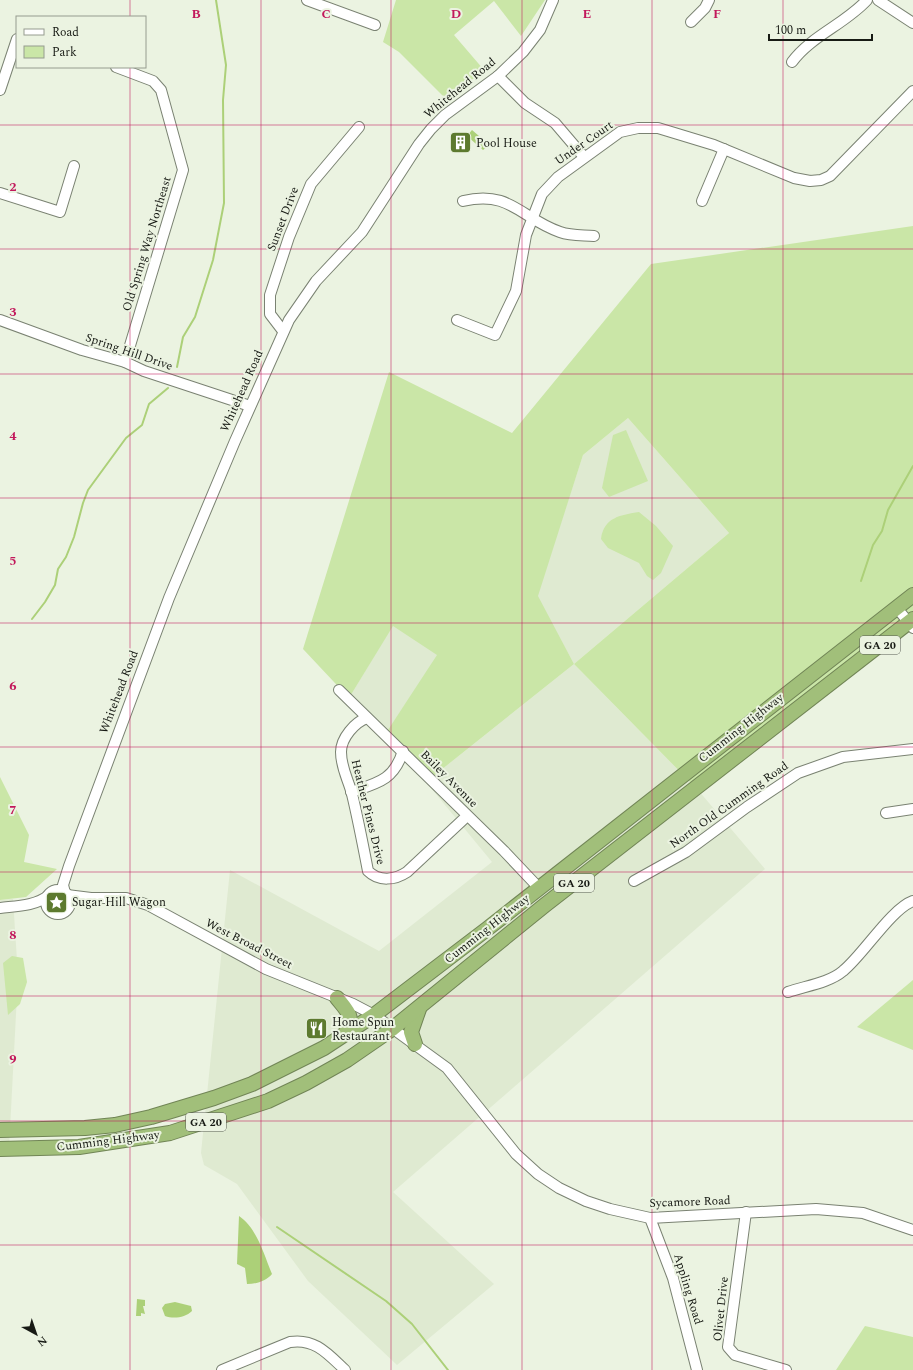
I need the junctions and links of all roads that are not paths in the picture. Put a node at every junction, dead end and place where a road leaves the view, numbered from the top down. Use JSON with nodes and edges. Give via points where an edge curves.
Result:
{"nodes":[{"id":1,"x":307,"y":0,"type":"edge"},
{"id":2,"x":553,"y":0,"type":"edge"},
{"id":3,"x":709,"y":0,"type":"edge"},
{"id":4,"x":867,"y":0,"type":"edge"},
{"id":5,"x":878,"y":0,"type":"edge"},
{"id":6,"x":691,"y":22,"type":"dead end"},
{"id":7,"x":913,"y":23,"type":"edge"},
{"id":8,"x":375,"y":25,"type":"dead end"},
{"id":9,"x":16,"y":42,"type":"edge"},
{"id":10,"x":792,"y":62,"type":"dead end"},
{"id":11,"x":119,"y":68,"type":"edge"},
{"id":12,"x":498,"y":76,"type":"junction"},
{"id":13,"x":0,"y":90,"type":"edge"},
{"id":14,"x":913,"y":91,"type":"edge"},
{"id":15,"x":358,"y":127,"type":"dead end"},
{"id":16,"x":724,"y":149,"type":"junction"},
{"id":17,"x":584,"y":157,"type":"junction"},
{"id":18,"x":74,"y":166,"type":"dead end"},
{"id":19,"x":0,"y":193,"type":"edge"},
{"id":20,"x":463,"y":201,"type":"dead end"},
{"id":21,"x":702,"y":201,"type":"dead end"},
{"id":22,"x":532,"y":218,"type":"junction"},
{"id":23,"x":594,"y":236,"type":"dead end"},
{"id":24,"x":0,"y":320,"type":"edge"},
{"id":25,"x":457,"y":320,"type":"dead end"},
{"id":26,"x":283,"y":331,"type":"junction"},
{"id":27,"x":124,"y":362,"type":"junction"},
{"id":28,"x":250,"y":406,"type":"junction"},
{"id":29,"x":913,"y":595,"type":"edge"},
{"id":30,"x":897,"y":608,"type":"junction"},
{"id":31,"x":912,"y":623,"type":"edge"},
{"id":32,"x":339,"y":690,"type":"dead end"},
{"id":33,"x":367,"y":718,"type":"junction"},
{"id":34,"x":913,"y":749,"type":"edge"},
{"id":35,"x":403,"y":751,"type":"junction"},
{"id":36,"x":351,"y":792,"type":"junction"},
{"id":37,"x":913,"y":809,"type":"edge"},
{"id":38,"x":886,"y":813,"type":"dead end"},
{"id":39,"x":467,"y":816,"type":"junction"},
{"id":40,"x":69,"y":866,"type":"junction"},
{"id":41,"x":634,"y":881,"type":"dead end"},
{"id":42,"x":539,"y":888,"type":"junction"},
{"id":43,"x":51,"y":894,"type":"junction"},
{"id":44,"x":66,"y":894,"type":"junction"},
{"id":45,"x":91,"y":898,"type":"junction"},
{"id":46,"x":913,"y":901,"type":"edge"},
{"id":47,"x":27,"y":905,"type":"junction"},
{"id":48,"x":0,"y":908,"type":"edge"},
{"id":49,"x":67,"y":909,"type":"junction"},
{"id":50,"x":50,"y":911,"type":"junction"},
{"id":51,"x":788,"y":992,"type":"dead end"},
{"id":52,"x":337,"y":998,"type":"junction"},
{"id":53,"x":420,"y":1006,"type":"junction"},
{"id":54,"x":374,"y":1016,"type":"junction"},
{"id":55,"x":392,"y":1029,"type":"junction"},
{"id":56,"x":345,"y":1034,"type":"junction"},
{"id":57,"x":415,"y":1044,"type":"junction"},
{"id":58,"x":0,"y":1130,"type":"edge"},
{"id":59,"x":1,"y":1150,"type":"edge"},
{"id":60,"x":746,"y":1212,"type":"junction"},
{"id":61,"x":650,"y":1218,"type":"junction"},
{"id":62,"x":913,"y":1230,"type":"edge"},
{"id":63,"x":222,"y":1370,"type":"edge"},
{"id":64,"x":345,"y":1370,"type":"edge"},
{"id":65,"x":696,"y":1370,"type":"edge"},
{"id":66,"x":786,"y":1370,"type":"edge"}],
"edges":[{"from":1,"to":8,"type":"street"},
{"from":2,"to":12,"type":"street","name":"Whitehead Road","via":[[540,30],[523,52]]},
{"from":3,"to":6,"type":"street"},
{"from":4,"to":10,"type":"street","via":[[855,13],[801,50]]},
{"from":5,"to":7,"type":"street"},
{"from":9,"to":13,"type":"street"},
{"from":11,"to":27,"type":"street","name":"Old Spring Way Northeast","via":[[153,81],[161,90],[183,170]]},
{"from":12,"to":17,"type":"street","via":[[525,103],[556,123]]},
{"from":12,"to":26,"type":"street","name":"Whitehead Road","via":[[451,110],[431,129],[362,232],[316,281]]},
{"from":14,"to":16,"type":"street","name":"Under Court","via":[[830,176],[822,180],[794,178]]},
{"from":15,"to":26,"type":"street","name":"Sunset Drive","via":[[311,184],[289,236],[270,295],[270,314]]},
{"from":16,"to":17,"type":"street","name":"Under Court","via":[[676,132],[658,128],[638,128],[620,132]]},
{"from":16,"to":21,"type":"street"},
{"from":17,"to":22,"type":"street","name":"Under Court","via":[[558,177],[542,194]]},
{"from":18,"to":19,"type":"street","via":[[60,212]]},
{"from":20,"to":22,"type":"street","via":[[492,198],[517,207]]},
{"from":22,"to":23,"type":"street","via":[[560,232]]},
{"from":22,"to":25,"type":"street","name":"Under Court","via":[[526,235],[516,291],[495,336]]},
{"from":24,"to":27,"type":"street","name":"Spring Hill Drive","via":[[82,350]]},
{"from":26,"to":28,"type":"street","name":"Whitehead Road"},
{"from":27,"to":28,"type":"street","name":"Spring Hill Drive","via":[[144,372]]},
{"from":28,"to":40,"type":"street","name":"Whitehead Road","via":[[169,598]]},
{"from":29,"to":30,"type":"highway","name":"Cumming Highway","number":"GA 20"},
{"from":30,"to":31,"type":"street"},
{"from":30,"to":42,"type":"highway","name":"Cumming Highway","number":"GA 20"},
{"from":31,"to":53,"type":"highway","name":"Cumming Highway","number":"GA 20","via":[[545,905]]},
{"from":32,"to":33,"type":"street","name":"Bailey Avenue"},
{"from":33,"to":35,"type":"street","name":"Bailey Avenue"},
{"from":33,"to":36,"type":"street","name":"Heather Pines Drive","via":[[360,720],[348,733],[341,752],[344,773]]},
{"from":34,"to":41,"type":"street","name":"North Old Cumming Road","via":[[843,757],[798,773],[686,852]]},
{"from":35,"to":36,"type":"street","via":[[398,766],[380,782]]},
{"from":35,"to":39,"type":"street","name":"Bailey Avenue"},
{"from":36,"to":39,"type":"street","name":"Heather Pines Drive","via":[[368,871],[373,877],[396,879],[407,872]]},
{"from":37,"to":38,"type":"street"},
{"from":39,"to":42,"type":"street","name":"Bailey Avenue"},
{"from":40,"to":43,"type":"street","name":"Whitehead Road"},
{"from":40,"to":44,"type":"street","name":"Whitehead Road","via":[[63,885]]},
{"from":42,"to":54,"type":"highway","name":"Cumming Highway","number":"GA 20"},
{"from":43,"to":44,"type":"street"},
{"from":43,"to":47,"type":"street"},
{"from":43,"to":50,"type":"street","via":[[46,904]]},
{"from":44,"to":45,"type":"street","name":"West Broad Street"},
{"from":44,"to":49,"type":"street","via":[[69,902]]},
{"from":45,"to":49,"type":"street","name":"West Broad Street"},
{"from":45,"to":52,"type":"street","name":"West Broad Street","via":[[126,898],[148,905],[266,970]]},
{"from":46,"to":51,"type":"street","via":[[887,922],[843,972]]},
{"from":47,"to":48,"type":"street"},
{"from":47,"to":50,"type":"street"},
{"from":49,"to":50,"type":"street","via":[[61,913]]},
{"from":52,"to":54,"type":"street","name":"West Broad Street"},
{"from":52,"to":56,"type":"highway","via":[[351,1019]]},
{"from":53,"to":55,"type":"highway","name":"Cumming Highway","number":"GA 20"},
{"from":53,"to":57,"type":"highway","via":[[411,1032]]},
{"from":54,"to":55,"type":"street","name":"West Broad Street"},
{"from":54,"to":56,"type":"highway","name":"Cumming Highway","number":"GA 20"},
{"from":55,"to":57,"type":"street","name":"Sycamore Road"},
{"from":55,"to":59,"type":"highway","name":"Cumming Highway","number":"GA 20","via":[[347,1060],[268,1101],[170,1133],[79,1147]]},
{"from":56,"to":58,"type":"highway","name":"Cumming Highway","number":"GA 20","via":[[298,1062],[252,1084],[151,1117],[85,1128]]},
{"from":57,"to":61,"type":"street","name":"Sycamore Road","via":[[447,1068],[516,1154],[538,1174],[558,1188],[586,1201]]},
{"from":60,"to":61,"type":"street","name":"Sycamore Road"},
{"from":60,"to":62,"type":"street","name":"Sycamore Road","via":[[816,1209],[863,1212]]},
{"from":60,"to":66,"type":"street","name":"Olivet Drive","via":[[728,1347],[735,1355]]},
{"from":61,"to":65,"type":"street","name":"Appling Road","via":[[673,1278]]},
{"from":63,"to":64,"type":"street","via":[[290,1342],[301,1340],[322,1348]]}]}
